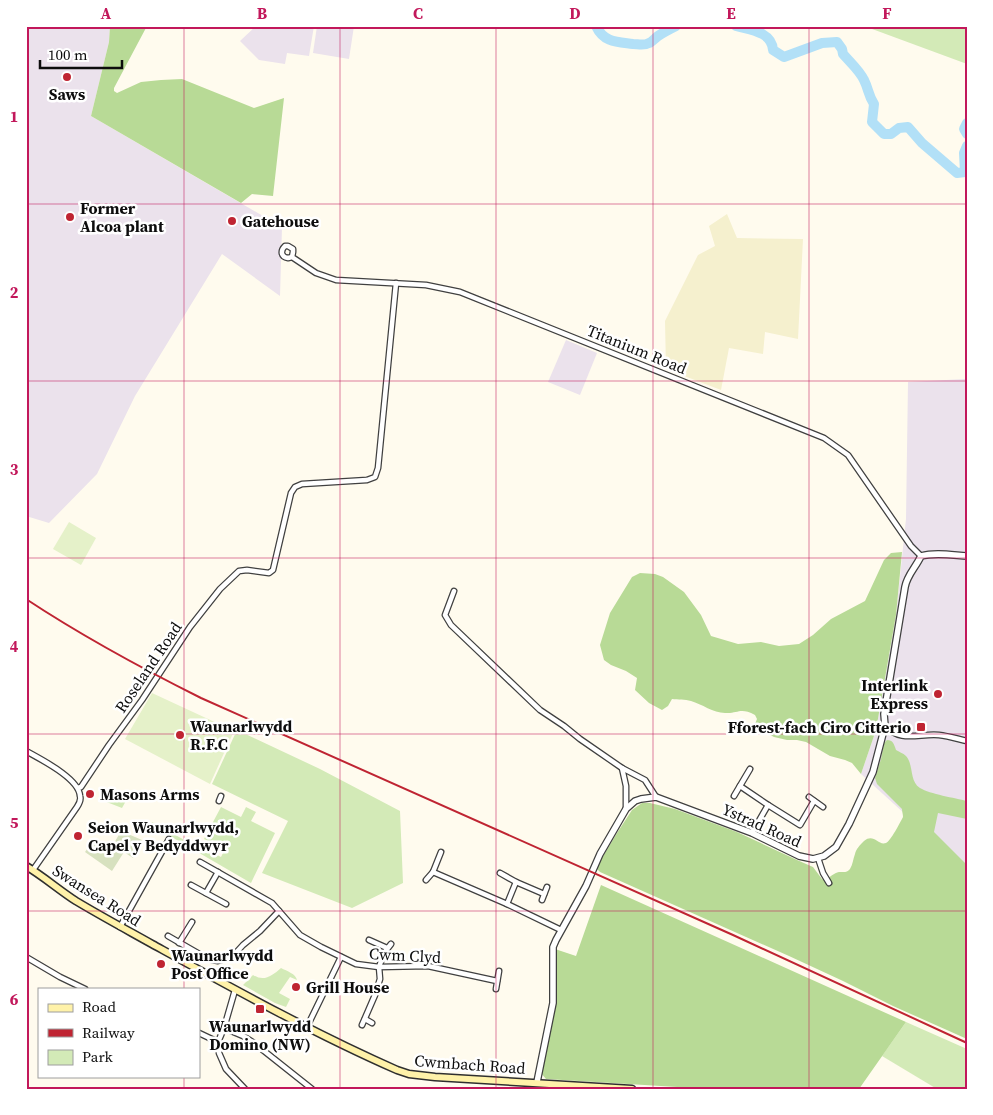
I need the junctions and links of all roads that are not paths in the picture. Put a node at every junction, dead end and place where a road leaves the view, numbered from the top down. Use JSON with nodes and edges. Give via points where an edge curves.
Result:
{"nodes":[{"id":1,"x":292,"y":257,"type":"dead end"},
{"id":2,"x":396,"y":283,"type":"junction"},
{"id":3,"x":921,"y":556,"type":"junction"},
{"id":4,"x":967,"y":556,"type":"edge"},
{"id":5,"x":454,"y":591,"type":"dead end"},
{"id":6,"x":885,"y":726,"type":"junction"},
{"id":7,"x":967,"y":740,"type":"edge"},
{"id":8,"x":26,"y":751,"type":"edge"},
{"id":9,"x":622,"y":768,"type":"junction"},
{"id":10,"x":750,"y":769,"type":"dead end"},
{"id":11,"x":740,"y":786,"type":"junction"},
{"id":12,"x":78,"y":788,"type":"junction"},
{"id":13,"x":734,"y":796,"type":"dead end"},
{"id":14,"x":656,"y":797,"type":"junction"},
{"id":15,"x":808,"y":798,"type":"dead end"},
{"id":16,"x":814,"y":801,"type":"junction"},
{"id":17,"x":768,"y":806,"type":"junction"},
{"id":18,"x":823,"y":806,"type":"dead end"},
{"id":19,"x":626,"y":809,"type":"junction"},
{"id":20,"x":800,"y":825,"type":"junction"},
{"id":21,"x":805,"y":828,"type":"dead end"},
{"id":22,"x":752,"y":833,"type":"junction"},
{"id":23,"x":169,"y":839,"type":"dead end"},
{"id":24,"x":441,"y":852,"type":"dead end"},
{"id":25,"x":818,"y":858,"type":"junction"},
{"id":26,"x":200,"y":862,"type":"dead end"},
{"id":27,"x":26,"y":866,"type":"edge"},
{"id":28,"x":34,"y":870,"type":"junction"},
{"id":29,"x":218,"y":872,"type":"junction"},
{"id":30,"x":432,"y":872,"type":"junction"},
{"id":31,"x":500,"y":873,"type":"dead end"},
{"id":32,"x":426,"y":880,"type":"dead end"},
{"id":33,"x":516,"y":882,"type":"junction"},
{"id":34,"x":828,"y":883,"type":"dead end"},
{"id":35,"x":192,"y":885,"type":"dead end"},
{"id":36,"x":547,"y":886,"type":"dead end"},
{"id":37,"x":206,"y":893,"type":"junction"},
{"id":38,"x":544,"y":894,"type":"junction"},
{"id":39,"x":542,"y":900,"type":"dead end"},
{"id":40,"x":226,"y":904,"type":"dead end"},
{"id":41,"x":507,"y":904,"type":"junction"},
{"id":42,"x":279,"y":911,"type":"junction"},
{"id":43,"x":192,"y":922,"type":"dead end"},
{"id":44,"x":120,"y":926,"type":"junction"},
{"id":45,"x":561,"y":930,"type":"junction"},
{"id":46,"x":168,"y":936,"type":"dead end"},
{"id":47,"x":369,"y":940,"type":"dead end"},
{"id":48,"x":179,"y":943,"type":"junction"},
{"id":49,"x":26,"y":956,"type":"edge"},
{"id":50,"x":341,"y":958,"type":"junction"},
{"id":51,"x":379,"y":967,"type":"junction"},
{"id":52,"x":499,"y":971,"type":"dead end"},
{"id":53,"x":497,"y":980,"type":"junction"},
{"id":54,"x":83,"y":988,"type":"edge"},
{"id":55,"x":496,"y":989,"type":"dead end"},
{"id":56,"x":235,"y":990,"type":"junction"},
{"id":57,"x":364,"y":1019,"type":"junction"},
{"id":58,"x":372,"y":1023,"type":"dead end"},
{"id":59,"x":362,"y":1025,"type":"dead end"},
{"id":60,"x":307,"y":1027,"type":"junction"},
{"id":61,"x":224,"y":1028,"type":"junction"},
{"id":62,"x":200,"y":1033,"type":"edge"},
{"id":63,"x":218,"y":1042,"type":"junction"},
{"id":64,"x":536,"y":1085,"type":"edge"},
{"id":65,"x":245,"y":1089,"type":"edge"},
{"id":66,"x":312,"y":1089,"type":"edge"},
{"id":67,"x":632,"y":1089,"type":"edge"}],
"edges":[{"from":1,"to":2,"type":"street","name":"Titanium Road","via":[[316,273],[336,280]]},
{"from":2,"to":3,"type":"street","name":"Titanium Road","via":[[460,292],[824,438],[848,455]]},
{"from":2,"to":12,"type":"street","name":"Roseland Road","via":[[375,477],[295,487],[273,570],[269,573],[239,570],[220,589]]},
{"from":3,"to":4,"type":"street"},
{"from":3,"to":6,"type":"street","name":"Ystrad Road","via":[[906,581],[884,714]]},
{"from":5,"to":9,"type":"street","via":[[445,615],[451,625],[540,710]]},
{"from":6,"to":7,"type":"street","via":[[900,736],[940,735]]},
{"from":6,"to":25,"type":"street","name":"Ystrad Road","via":[[873,772],[849,824],[836,847]]},
{"from":8,"to":12,"type":"street","via":[[51,765]]},
{"from":9,"to":14,"type":"street","via":[[645,780]]},
{"from":9,"to":19,"type":"street"},
{"from":10,"to":11,"type":"street"},
{"from":11,"to":13,"type":"street"},
{"from":11,"to":17,"type":"street"},
{"from":12,"to":28,"type":"street","name":"Swansea Road","via":[[81,797],[78,807]]},
{"from":14,"to":19,"type":"street","via":[[635,801]]},
{"from":14,"to":22,"type":"street","name":"Ystrad Road"},
{"from":15,"to":16,"type":"street"},
{"from":16,"to":18,"type":"street"},
{"from":16,"to":20,"type":"street"},
{"from":17,"to":20,"type":"street"},
{"from":17,"to":22,"type":"street"},
{"from":19,"to":45,"type":"street"},
{"from":20,"to":21,"type":"street"},
{"from":22,"to":25,"type":"street","name":"Ystrad Road","via":[[799,856]]},
{"from":23,"to":44,"type":"street","via":[[163,844]]},
{"from":24,"to":30,"type":"street"},
{"from":25,"to":34,"type":"street"},
{"from":26,"to":29,"type":"street","name":"Cwm Clyd"},
{"from":27,"to":28,"type":"main road"},
{"from":28,"to":44,"type":"main road","name":"Swansea Road"},
{"from":29,"to":37,"type":"street"},
{"from":29,"to":42,"type":"street","name":"Cwm Clyd","via":[[272,903]]},
{"from":30,"to":32,"type":"street"},
{"from":30,"to":41,"type":"street"},
{"from":31,"to":33,"type":"street"},
{"from":33,"to":38,"type":"street"},
{"from":33,"to":41,"type":"street"},
{"from":35,"to":37,"type":"street"},
{"from":36,"to":38,"type":"street"},
{"from":37,"to":40,"type":"street"},
{"from":38,"to":39,"type":"street"},
{"from":41,"to":45,"type":"street"},
{"from":42,"to":48,"type":"street","via":[[232,957],[218,961],[208,959]]},
{"from":42,"to":50,"type":"street","name":"Cwm Clyd","via":[[300,935]]},
{"from":43,"to":48,"type":"street"},
{"from":44,"to":56,"type":"main road","name":"Swansea Road"},
{"from":45,"to":64,"type":"street","via":[[553,948],[553,1004]]},
{"from":46,"to":48,"type":"street"},
{"from":47,"to":51,"type":"street","via":[[389,946]]},
{"from":49,"to":54,"type":"street"},
{"from":50,"to":51,"type":"street","name":"Cwm Clyd"},
{"from":50,"to":60,"type":"street"},
{"from":51,"to":53,"type":"street","name":"Cwm Clyd","via":[[428,966]]},
{"from":51,"to":57,"type":"street","via":[[376,995]]},
{"from":52,"to":53,"type":"street"},
{"from":53,"to":55,"type":"street"},
{"from":56,"to":60,"type":"main road","name":"Cwmbach Road"},
{"from":56,"to":61,"type":"street"},
{"from":57,"to":58,"type":"street"},
{"from":57,"to":59,"type":"street"},
{"from":60,"to":64,"type":"main road","name":"Cwmbach Road","via":[[409,1074]]},
{"from":61,"to":63,"type":"street"},
{"from":61,"to":66,"type":"street","via":[[244,1036]]},
{"from":62,"to":63,"type":"street"},
{"from":63,"to":65,"type":"street","via":[[226,1069]]},
{"from":64,"to":67,"type":"main road","name":"Cwmbach Road"}]}
